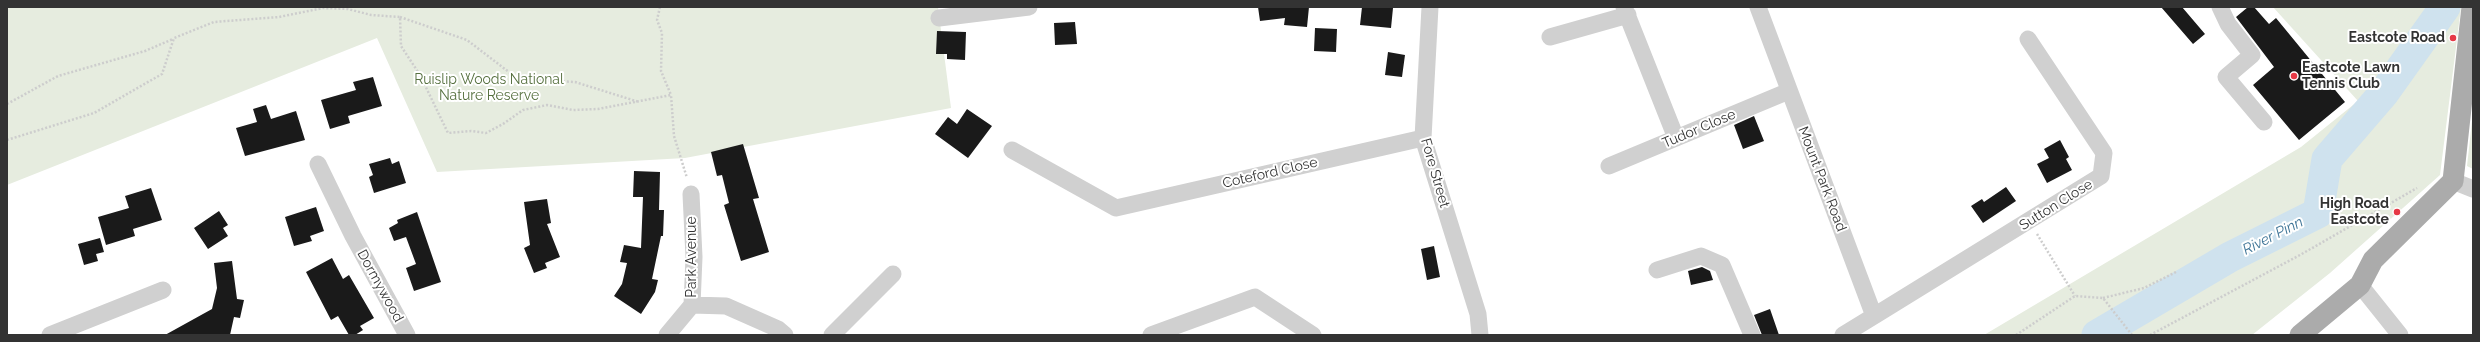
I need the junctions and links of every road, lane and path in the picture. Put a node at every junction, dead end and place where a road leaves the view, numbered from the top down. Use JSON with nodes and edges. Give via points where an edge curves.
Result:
{"nodes":[{"id":1,"x":660,"y":7,"type":"edge"},
{"id":2,"x":1029,"y":7,"type":"edge"},
{"id":3,"x":1430,"y":7,"type":"edge"},
{"id":4,"x":1758,"y":7,"type":"edge"},
{"id":5,"x":2220,"y":7,"type":"edge"},
{"id":6,"x":2472,"y":7,"type":"edge"},
{"id":7,"x":347,"y":8,"type":"edge"},
{"id":8,"x":1626,"y":11,"type":"edge"},
{"id":9,"x":400,"y":18,"type":"junction"},
{"id":10,"x":939,"y":18,"type":"dead end"},
{"id":11,"x":1550,"y":37,"type":"dead end"},
{"id":12,"x":174,"y":38,"type":"junction"},
{"id":13,"x":2028,"y":39,"type":"dead end"},
{"id":14,"x":1789,"y":91,"type":"junction"},
{"id":15,"x":671,"y":95,"type":"junction"},
{"id":16,"x":640,"y":102,"type":"junction"},
{"id":17,"x":7,"y":104,"type":"edge"},
{"id":18,"x":2264,"y":122,"type":"dead end"},
{"id":19,"x":1423,"y":138,"type":"junction"},
{"id":20,"x":1676,"y":138,"type":"junction"},
{"id":21,"x":7,"y":140,"type":"edge"},
{"id":22,"x":1012,"y":150,"type":"dead end"},
{"id":23,"x":318,"y":164,"type":"dead end"},
{"id":24,"x":1609,"y":166,"type":"dead end"},
{"id":25,"x":2453,"y":181,"type":"junction"},
{"id":26,"x":2420,"y":186,"type":"dead end"},
{"id":27,"x":2473,"y":188,"type":"edge"},
{"id":28,"x":691,"y":194,"type":"joint"},
{"id":29,"x":2029,"y":222,"type":"junction"},
{"id":30,"x":1657,"y":270,"type":"dead end"},
{"id":31,"x":2176,"y":272,"type":"dead end"},
{"id":32,"x":893,"y":274,"type":"dead end"},
{"id":33,"x":2360,"y":285,"type":"junction"},
{"id":34,"x":164,"y":290,"type":"dead end"},
{"id":35,"x":2075,"y":296,"type":"junction"},
{"id":36,"x":2103,"y":298,"type":"junction"},
{"id":37,"x":692,"y":305,"type":"junction"},
{"id":38,"x":1874,"y":316,"type":"junction"},
{"id":39,"x":2131,"y":334,"type":"edge"},
{"id":40,"x":50,"y":335,"type":"edge"},
{"id":41,"x":407,"y":335,"type":"edge"},
{"id":42,"x":668,"y":335,"type":"edge"},
{"id":43,"x":785,"y":335,"type":"edge"},
{"id":44,"x":832,"y":335,"type":"edge"},
{"id":45,"x":1151,"y":335,"type":"edge"},
{"id":46,"x":1313,"y":335,"type":"edge"},
{"id":47,"x":1480,"y":335,"type":"edge"},
{"id":48,"x":1752,"y":335,"type":"edge"},
{"id":49,"x":1843,"y":335,"type":"edge"},
{"id":50,"x":2016,"y":335,"type":"edge"},
{"id":51,"x":2150,"y":335,"type":"edge"},
{"id":52,"x":2300,"y":335,"type":"edge"},
{"id":53,"x":2400,"y":335,"type":"edge"}],
"edges":[{"from":1,"to":15,"type":"path","via":[[656,20],[662,33],[662,71]]},
{"from":2,"to":10,"type":"street"},
{"from":3,"to":19,"type":"street","name":"Fore Street"},
{"from":4,"to":14,"type":"street","name":"Mount Park Road"},
{"from":5,"to":18,"type":"street","via":[[2228,24],[2252,55],[2226,77]]},
{"from":6,"to":25,"type":"main road"},
{"from":7,"to":9,"type":"path","via":[[371,15]]},
{"from":7,"to":12,"type":"path","via":[[323,8],[278,16],[214,22]]},
{"from":8,"to":11,"type":"street"},
{"from":8,"to":20,"type":"street"},
{"from":9,"to":16,"type":"path","via":[[467,40],[518,79],[575,82]]},
{"from":9,"to":16,"type":"path","via":[[401,46],[420,75],[448,133],[486,133],[523,110],[546,105],[573,110]]},
{"from":12,"to":17,"type":"path","via":[[145,51],[58,76]]},
{"from":12,"to":21,"type":"path","via":[[162,74],[94,113]]},
{"from":13,"to":29,"type":"street","name":"Sutton Close","via":[[2104,153],[2101,176]]},
{"from":14,"to":20,"type":"street","name":"Tudor Close"},
{"from":14,"to":38,"type":"street","name":"Mount Park Road"},
{"from":15,"to":16,"type":"path"},
{"from":15,"to":28,"type":"path","via":[[674,136]]},
{"from":19,"to":22,"type":"street","name":"Coteford Close","via":[[1116,208]]},
{"from":19,"to":47,"type":"street","name":"Fore Street","via":[[1478,314]]},
{"from":20,"to":24,"type":"street","name":"Tudor Close"},
{"from":23,"to":41,"type":"street","name":"Dormywood","via":[[353,236]]},
{"from":25,"to":27,"type":"street"},
{"from":25,"to":33,"type":"main road","via":[[2373,260]]},
{"from":26,"to":51,"type":"path","via":[[2300,255]]},
{"from":28,"to":37,"type":"street","name":"Park Avenue","via":[[694,257]]},
{"from":29,"to":35,"type":"path"},
{"from":29,"to":38,"type":"street","name":"Sutton Close"},
{"from":30,"to":48,"type":"street","via":[[1701,256],[1722,265]]},
{"from":31,"to":36,"type":"path","via":[[2144,288]]},
{"from":32,"to":44,"type":"street"},
{"from":33,"to":52,"type":"main road"},
{"from":33,"to":53,"type":"street"},
{"from":34,"to":40,"type":"street"},
{"from":35,"to":36,"type":"path"},
{"from":35,"to":50,"type":"path"},
{"from":36,"to":39,"type":"path"},
{"from":37,"to":42,"type":"street","name":"Park Avenue"},
{"from":37,"to":43,"type":"street","via":[[726,306],[778,329]]},
{"from":38,"to":49,"type":"street"},
{"from":45,"to":46,"type":"street","via":[[1256,297]]}]}
